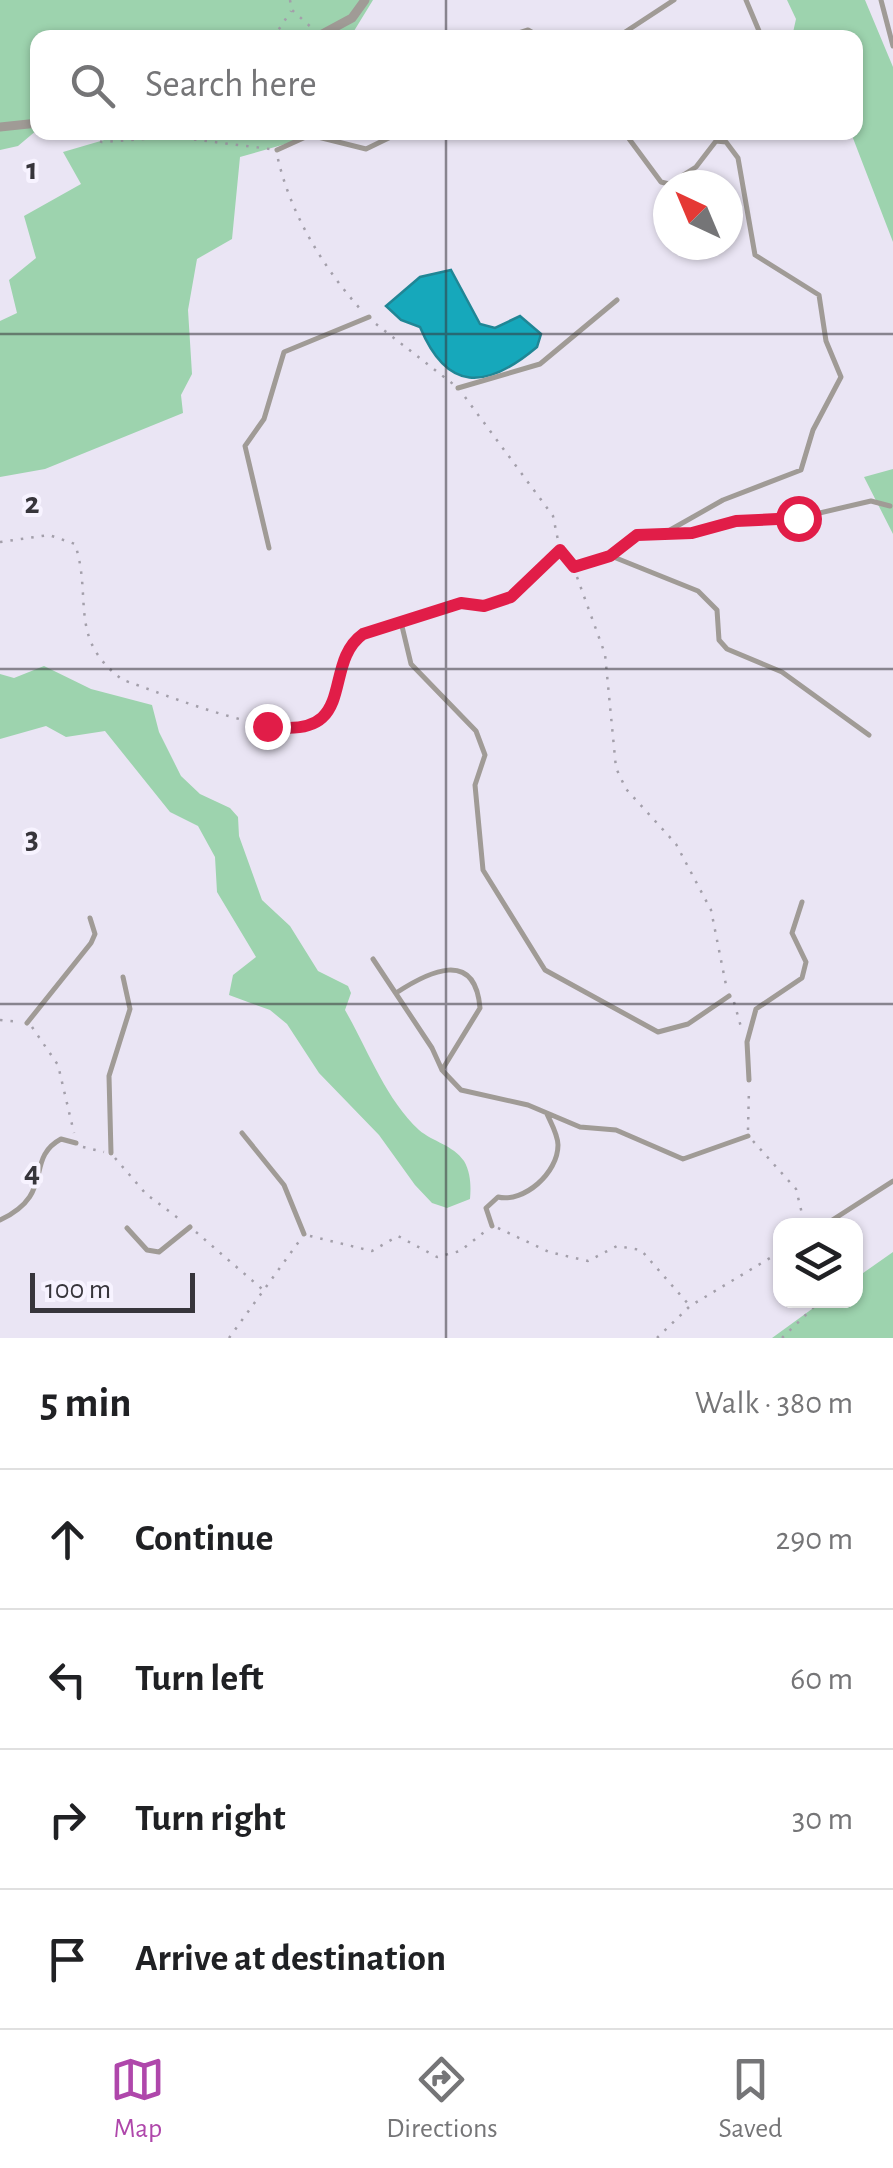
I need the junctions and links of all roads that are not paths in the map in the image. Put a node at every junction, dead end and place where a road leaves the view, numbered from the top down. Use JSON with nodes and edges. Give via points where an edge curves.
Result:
{"nodes":[{"id":1,"x":364,"y":0,"type":"edge"},
{"id":2,"x":674,"y":0,"type":"edge"},
{"id":3,"x":746,"y":0,"type":"edge"},
{"id":4,"x":881,"y":0,"type":"edge"},
{"id":5,"x":331,"y":30,"type":"edge"},
{"id":6,"x":628,"y":30,"type":"edge"},
{"id":7,"x":759,"y":30,"type":"edge"},
{"id":8,"x":893,"y":46,"type":"edge"},
{"id":9,"x":30,"y":125,"type":"edge"},
{"id":10,"x":0,"y":127,"type":"edge"},
{"id":11,"x":299,"y":140,"type":"edge"},
{"id":12,"x":330,"y":140,"type":"edge"},
{"id":13,"x":385,"y":140,"type":"edge"},
{"id":14,"x":629,"y":140,"type":"edge"},
{"id":15,"x":276,"y":150,"type":"road end"},
{"id":16,"x":618,"y":300,"type":"dead end"},
{"id":17,"x":369,"y":318,"type":"road end"},
{"id":18,"x":458,"y":388,"type":"road end"},
{"id":19,"x":890,"y":506,"type":"dead end"},
{"id":20,"x":670,"y":530,"type":"junction"},
{"id":21,"x":269,"y":548,"type":"dead end"},
{"id":22,"x":610,"y":556,"type":"junction"},
{"id":23,"x":574,"y":567,"type":"road end"},
{"id":24,"x":402,"y":622,"type":"road end"},
{"id":25,"x":869,"y":736,"type":"dead end"},
{"id":26,"x":802,"y":902,"type":"dead end"},
{"id":27,"x":90,"y":918,"type":"dead end"},
{"id":28,"x":372,"y":959,"type":"dead end"},
{"id":29,"x":123,"y":977,"type":"dead end"},
{"id":30,"x":396,"y":994,"type":"junction"},
{"id":31,"x":729,"y":996,"type":"road end"},
{"id":32,"x":26,"y":1023,"type":"road end"},
{"id":33,"x":442,"y":1070,"type":"junction"},
{"id":34,"x":749,"y":1080,"type":"road end"},
{"id":35,"x":546,"y":1112,"type":"junction"},
{"id":36,"x":242,"y":1133,"type":"dead end"},
{"id":37,"x":748,"y":1136,"type":"road end"},
{"id":38,"x":76,"y":1143,"type":"road end"},
{"id":39,"x":111,"y":1153,"type":"road end"},
{"id":40,"x":893,"y":1181,"type":"edge"},
{"id":41,"x":835,"y":1218,"type":"edge"},
{"id":42,"x":0,"y":1220,"type":"edge"},
{"id":43,"x":190,"y":1226,"type":"road end"},
{"id":44,"x":492,"y":1226,"type":"road end"},
{"id":45,"x":126,"y":1228,"type":"dead end"},
{"id":46,"x":304,"y":1234,"type":"road end"}],
"edges":[{"from":1,"to":5,"type":"street","via":[[352,18]]},
{"from":2,"to":6,"type":"lane"},
{"from":3,"to":7,"type":"lane"},
{"from":4,"to":8,"type":"lane"},
{"from":9,"to":10,"type":"street"},
{"from":11,"to":15,"type":"lane"},
{"from":12,"to":13,"type":"lane","via":[[366,149]]},
{"from":14,"to":20,"type":"lane","via":[[669,184],[696,167],[716,141],[726,142],[738,158],[755,255],[819,296],[840,377],[801,470],[723,500]]},
{"from":16,"to":18,"type":"lane","via":[[540,364]]},
{"from":17,"to":21,"type":"lane","via":[[292,346],[278,360],[264,419],[245,446]]},
{"from":19,"to":20,"type":"lane","via":[[871,501],[798,518],[736,521],[692,533]]},
{"from":20,"to":22,"type":"lane","via":[[637,535]]},
{"from":22,"to":23,"type":"lane"},
{"from":22,"to":25,"type":"lane","via":[[698,591],[717,610],[719,640],[727,649],[782,672]]},
{"from":24,"to":31,"type":"lane","via":[[411,664],[476,731],[485,754],[475,784],[483,870],[545,970],[658,1032],[688,1024]]},
{"from":26,"to":34,"type":"lane","via":[[792,933],[806,962],[802,978],[756,1009],[746,1042]]},
{"from":27,"to":32,"type":"lane","via":[[91,942]]},
{"from":28,"to":30,"type":"lane"},
{"from":29,"to":39,"type":"lane","via":[[130,1009],[109,1076]]},
{"from":30,"to":33,"type":"lane"},
{"from":30,"to":33,"type":"lane","via":[[436,969],[470,980],[480,1008]]},
{"from":33,"to":35,"type":"lane","via":[[460,1090]]},
{"from":35,"to":37,"type":"lane","via":[[580,1126],[616,1130],[683,1159]]},
{"from":35,"to":44,"type":"lane","via":[[558,1144],[553,1163],[536,1186],[486,1208]]},
{"from":36,"to":46,"type":"lane","via":[[284,1186]]},
{"from":38,"to":42,"type":"lane","via":[[61,1140],[44,1152],[34,1194],[24,1209]]},
{"from":40,"to":41,"type":"lane"},
{"from":43,"to":45,"type":"lane","via":[[158,1252]]}]}
